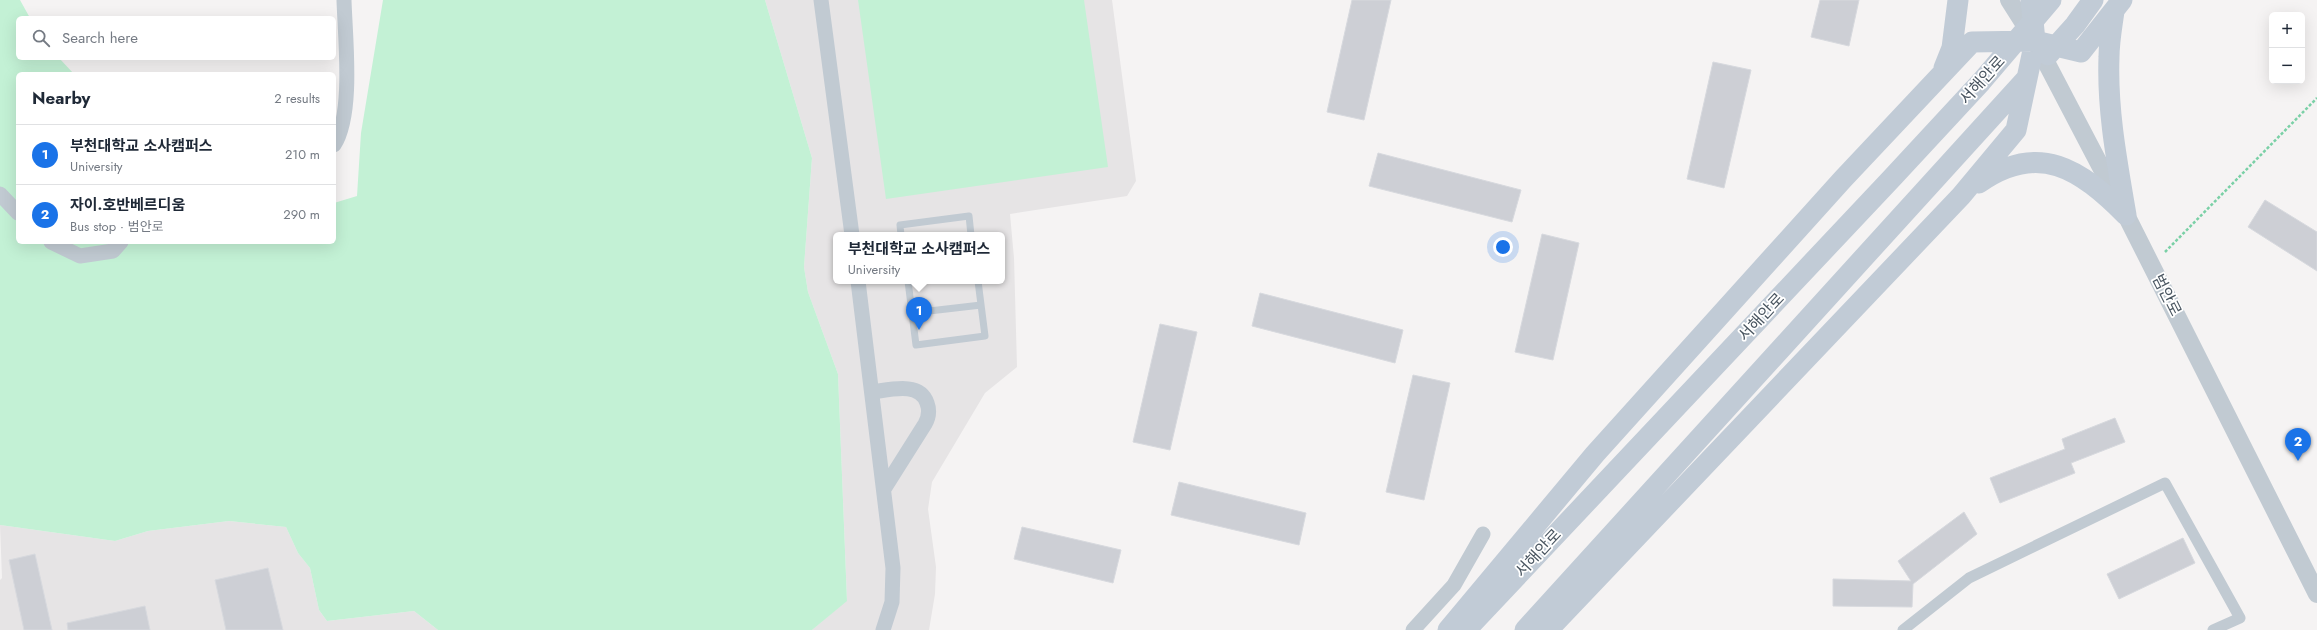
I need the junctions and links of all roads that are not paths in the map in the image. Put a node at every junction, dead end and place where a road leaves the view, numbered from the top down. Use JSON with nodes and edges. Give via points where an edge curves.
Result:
{"nodes":[{"id":1,"x":344,"y":0,"type":"edge"},
{"id":2,"x":821,"y":0,"type":"edge"},
{"id":3,"x":1958,"y":0,"type":"edge"},
{"id":4,"x":2009,"y":0,"type":"edge"},
{"id":5,"x":2031,"y":0,"type":"edge"},
{"id":6,"x":2051,"y":0,"type":"edge"},
{"id":7,"x":2093,"y":0,"type":"edge"},
{"id":8,"x":2118,"y":6,"type":"edge"},
{"id":9,"x":2035,"y":42,"type":"junction"},
{"id":10,"x":1941,"y":76,"type":"junction"},
{"id":11,"x":336,"y":142,"type":"edge"},
{"id":12,"x":0,"y":194,"type":"edge"},
{"id":13,"x":1961,"y":196,"type":"junction"},
{"id":14,"x":16,"y":211,"type":"edge"},
{"id":15,"x":2126,"y":214,"type":"junction"},
{"id":16,"x":852,"y":232,"type":"edge"},
{"id":17,"x":901,"y":232,"type":"edge"},
{"id":18,"x":971,"y":232,"type":"edge"},
{"id":19,"x":55,"y":244,"type":"edge"},
{"id":20,"x":119,"y":244,"type":"edge"},
{"id":21,"x":858,"y":284,"type":"edge"},
{"id":22,"x":908,"y":284,"type":"edge"},
{"id":23,"x":978,"y":284,"type":"edge"},
{"id":24,"x":981,"y":305,"type":"junction"},
{"id":25,"x":912,"y":313,"type":"junction"},
{"id":26,"x":872,"y":392,"type":"junction"},
{"id":27,"x":884,"y":489,"type":"junction"},
{"id":28,"x":1483,"y":534,"type":"dead end"},
{"id":29,"x":2317,"y":594,"type":"edge"},
{"id":30,"x":883,"y":630,"type":"edge"},
{"id":31,"x":1413,"y":630,"type":"edge"},
{"id":32,"x":1448,"y":630,"type":"edge"},
{"id":33,"x":1466,"y":630,"type":"edge"},
{"id":34,"x":1525,"y":630,"type":"edge"},
{"id":35,"x":1548,"y":630,"type":"edge"},
{"id":36,"x":1903,"y":630,"type":"edge"},
{"id":37,"x":2213,"y":630,"type":"edge"}],
"edges":[{"from":1,"to":11,"type":"street","via":[[346,101],[341,135]]},
{"from":2,"to":16,"type":"street"},
{"from":3,"to":10,"type":"main road","via":[[1952,48]]},
{"from":4,"to":9,"type":"street","name":"범안로"},
{"from":5,"to":9,"type":"main road"},
{"from":6,"to":33,"type":"main road","name":"서해안로","via":[[1981,82]]},
{"from":7,"to":34,"type":"main road","name":"서해안로","via":[[2075,25]]},
{"from":8,"to":9,"type":"main road","via":[[2081,52]]},
{"from":8,"to":15,"type":"main road","via":[[2109,55],[2109,87],[2115,154]]},
{"from":9,"to":10,"type":"main road","via":[[1972,42]]},
{"from":9,"to":13,"type":"main road","via":[[2016,130]]},
{"from":9,"to":15,"type":"street","name":"범안로"},
{"from":10,"to":32,"type":"main road","via":[[1843,179],[1595,454]]},
{"from":12,"to":14,"type":"street"},
{"from":13,"to":15,"type":"main road","via":[[1998,170],[2021,163],[2040,161],[2060,167],[2105,194]]},
{"from":13,"to":35,"type":"main road"},
{"from":15,"to":29,"type":"street","name":"범안로"},
{"from":17,"to":18,"type":"lane","via":[[900,225],[969,216]]},
{"from":19,"to":20,"type":"street","via":[[80,256],[113,251]]},
{"from":21,"to":26,"type":"street"},
{"from":22,"to":25,"type":"lane"},
{"from":23,"to":24,"type":"lane"},
{"from":24,"to":25,"type":"lane"},
{"from":24,"to":25,"type":"lane","via":[[985,336],[916,345]]},
{"from":26,"to":27,"type":"street"},
{"from":26,"to":27,"type":"street","via":[[912,389],[920,392],[929,408],[929,417]]},
{"from":27,"to":30,"type":"street","via":[[894,584],[892,602]]},
{"from":28,"to":31,"type":"street","via":[[1454,586]]},
{"from":36,"to":37,"type":"street","via":[[1969,578],[2165,483],[2240,618]]}]}
